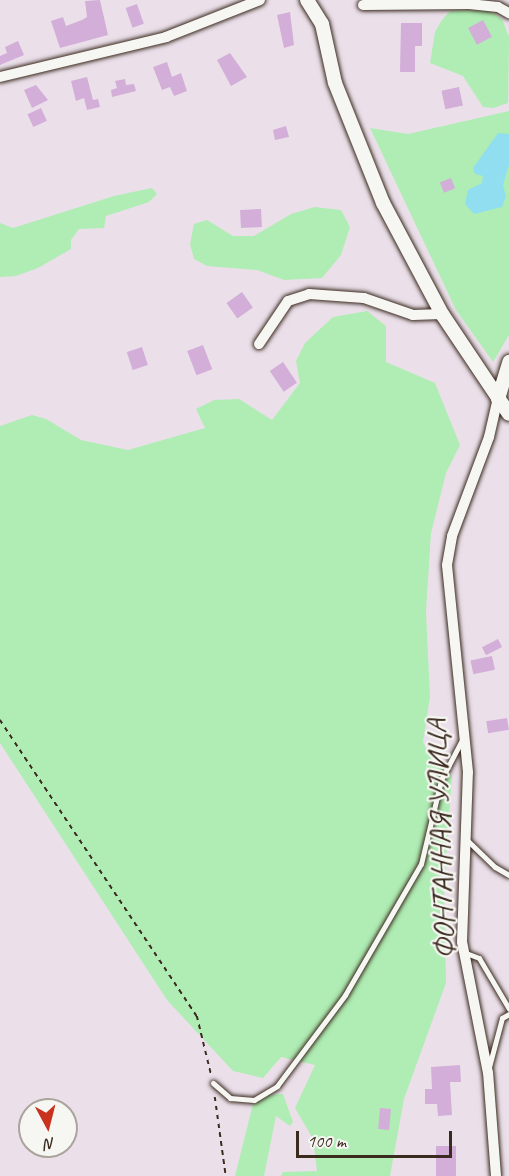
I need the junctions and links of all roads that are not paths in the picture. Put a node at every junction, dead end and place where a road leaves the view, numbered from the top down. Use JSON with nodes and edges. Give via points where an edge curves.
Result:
{"nodes":[{"id":1,"x":260,"y":0,"type":"edge"},
{"id":2,"x":308,"y":0,"type":"edge"},
{"id":3,"x":363,"y":5,"type":"dead end"},
{"id":4,"x":509,"y":13,"type":"edge"},
{"id":5,"x":0,"y":77,"type":"edge"},
{"id":6,"x":442,"y":314,"type":"junction"},
{"id":7,"x":259,"y":344,"type":"dead end"},
{"id":8,"x":509,"y":362,"type":"edge"},
{"id":9,"x":498,"y":399,"type":"junction"},
{"id":10,"x":509,"y":414,"type":"edge"},
{"id":11,"x":464,"y":736,"type":"junction"},
{"id":12,"x":468,"y":841,"type":"junction"},
{"id":13,"x":509,"y":875,"type":"edge"},
{"id":14,"x":465,"y":952,"type":"junction"},
{"id":15,"x":509,"y":1009,"type":"edge"},
{"id":16,"x":509,"y":1014,"type":"edge"},
{"id":17,"x":488,"y":1073,"type":"junction"},
{"id":18,"x":213,"y":1083,"type":"road end"},
{"id":19,"x":496,"y":1176,"type":"edge"}],
"edges":[{"from":1,"to":5,"type":"street","via":[[166,37]]},
{"from":2,"to":6,"type":"street","via":[[322,24],[335,83],[383,203]]},
{"from":3,"to":4,"type":"street","via":[[469,4]]},
{"from":6,"to":7,"type":"street","via":[[413,315],[364,298],[309,294],[288,301]]},
{"from":6,"to":9,"type":"street"},
{"from":8,"to":9,"type":"street"},
{"from":9,"to":10,"type":"street"},
{"from":9,"to":11,"type":"street","name":"ФОНТАННАЯ УЛИЦА","via":[[489,437],[447,552]]},
{"from":11,"to":12,"type":"street","name":"ФОНТАННАЯ УЛИЦА"},
{"from":11,"to":18,"type":"lane","via":[[441,780],[421,864],[345,994],[277,1086],[254,1100],[230,1098]]},
{"from":12,"to":13,"type":"lane"},
{"from":12,"to":14,"type":"street","name":"ФОНТАННАЯ УЛИЦА"},
{"from":14,"to":15,"type":"lane","via":[[479,958]]},
{"from":14,"to":17,"type":"street","name":"ФОНТАННАЯ УЛИЦА"},
{"from":16,"to":17,"type":"lane","via":[[498,1029]]},
{"from":17,"to":19,"type":"street","name":"ФОНТАННАЯ УЛИЦА"}]}
